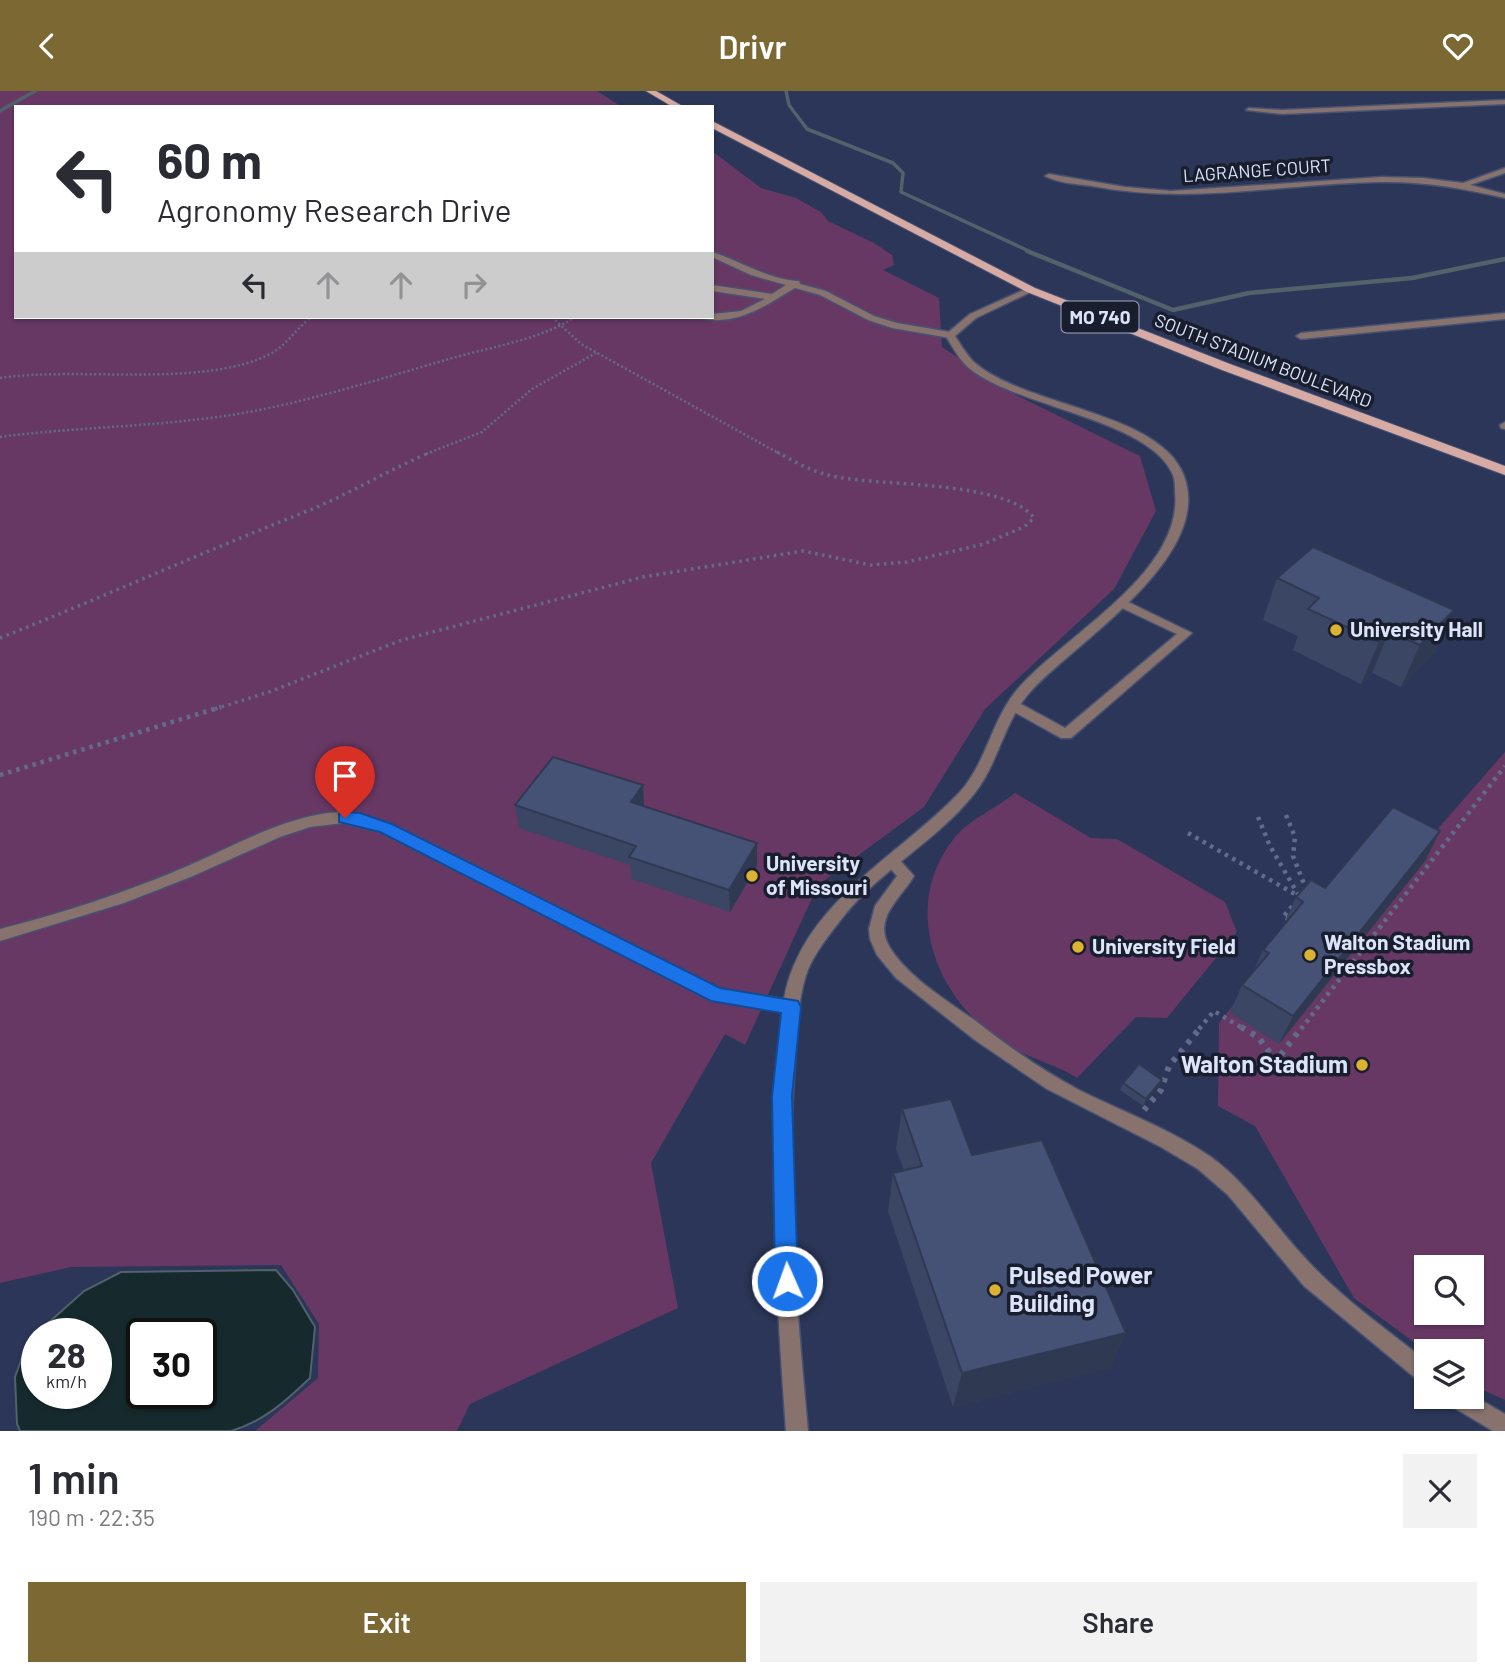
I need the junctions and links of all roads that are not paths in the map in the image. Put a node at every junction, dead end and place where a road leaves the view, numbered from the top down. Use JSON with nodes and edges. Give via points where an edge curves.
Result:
{"nodes":[{"id":1,"x":650,"y":91,"type":"edge"},
{"id":2,"x":1505,"y":102,"type":"edge"},
{"id":3,"x":676,"y":105,"type":"edge"},
{"id":4,"x":1249,"y":110,"type":"dead end"},
{"id":5,"x":714,"y":125,"type":"edge"},
{"id":6,"x":1505,"y":170,"type":"edge"},
{"id":7,"x":1049,"y":176,"type":"dead end"},
{"id":8,"x":1467,"y":183,"type":"junction"},
{"id":9,"x":1505,"y":196,"type":"edge"},
{"id":10,"x":714,"y":255,"type":"edge"},
{"id":11,"x":796,"y":283,"type":"junction"},
{"id":12,"x":714,"y":288,"type":"edge"},
{"id":13,"x":1031,"y":290,"type":"junction"},
{"id":14,"x":771,"y":297,"type":"junction"},
{"id":15,"x":1505,"y":316,"type":"edge"},
{"id":16,"x":714,"y":317,"type":"edge"},
{"id":17,"x":950,"y":335,"type":"junction"},
{"id":18,"x":1300,"y":336,"type":"dead end"},
{"id":19,"x":1505,"y":471,"type":"edge"},
{"id":20,"x":1124,"y":604,"type":"junction"},
{"id":21,"x":1014,"y":706,"type":"junction"},
{"id":22,"x":892,"y":861,"type":"junction"},
{"id":23,"x":0,"y":935,"type":"edge"},
{"id":24,"x":792,"y":1007,"type":"junction"},
{"id":25,"x":1414,"y":1364,"type":"edge"},
{"id":26,"x":1476,"y":1409,"type":"edge"},
{"id":27,"x":1505,"y":1426,"type":"edge"},
{"id":28,"x":797,"y":1431,"type":"edge"}],
"edges":[{"from":1,"to":3,"type":"main road"},
{"from":2,"to":4,"type":"street"},
{"from":5,"to":13,"type":"main road","name":"SOUTH STADIUM BOULEVARD","number":"MO 740"},
{"from":6,"to":8,"type":"street"},
{"from":7,"to":8,"type":"street","name":"LAGRANGE COURT","via":[[1168,193],[1315,181]]},
{"from":8,"to":9,"type":"street"},
{"from":10,"to":11,"type":"street","via":[[754,273]]},
{"from":11,"to":14,"type":"street"},
{"from":11,"to":17,"type":"street","via":[[871,318]]},
{"from":12,"to":14,"type":"street"},
{"from":13,"to":17,"type":"street","via":[[972,316]]},
{"from":13,"to":19,"type":"main road","name":"SOUTH STADIUM BOULEVARD","number":"MO 740"},
{"from":14,"to":16,"type":"street","via":[[751,313]]},
{"from":15,"to":18,"type":"street"},
{"from":17,"to":20,"type":"street","via":[[976,370],[1024,393],[1117,425],[1159,449],[1179,475],[1183,509],[1164,552]]},
{"from":20,"to":21,"type":"street","via":[[1026,687]]},
{"from":20,"to":21,"type":"street","via":[[1186,633],[1066,735]]},
{"from":21,"to":22,"type":"street","via":[[970,791]]},
{"from":22,"to":24,"type":"street","via":[[845,904],[800,970]]},
{"from":22,"to":25,"type":"street","via":[[906,876],[878,913],[876,927],[881,948],[902,974],[1054,1084],[1203,1162],[1230,1184],[1310,1278]]},
{"from":23,"to":24,"type":"street","via":[[70,918],[294,827],[330,817],[360,819],[717,995]]},
{"from":24,"to":28,"type":"street","via":[[782,1096],[787,1308]]},
{"from":26,"to":27,"type":"street"}]}
